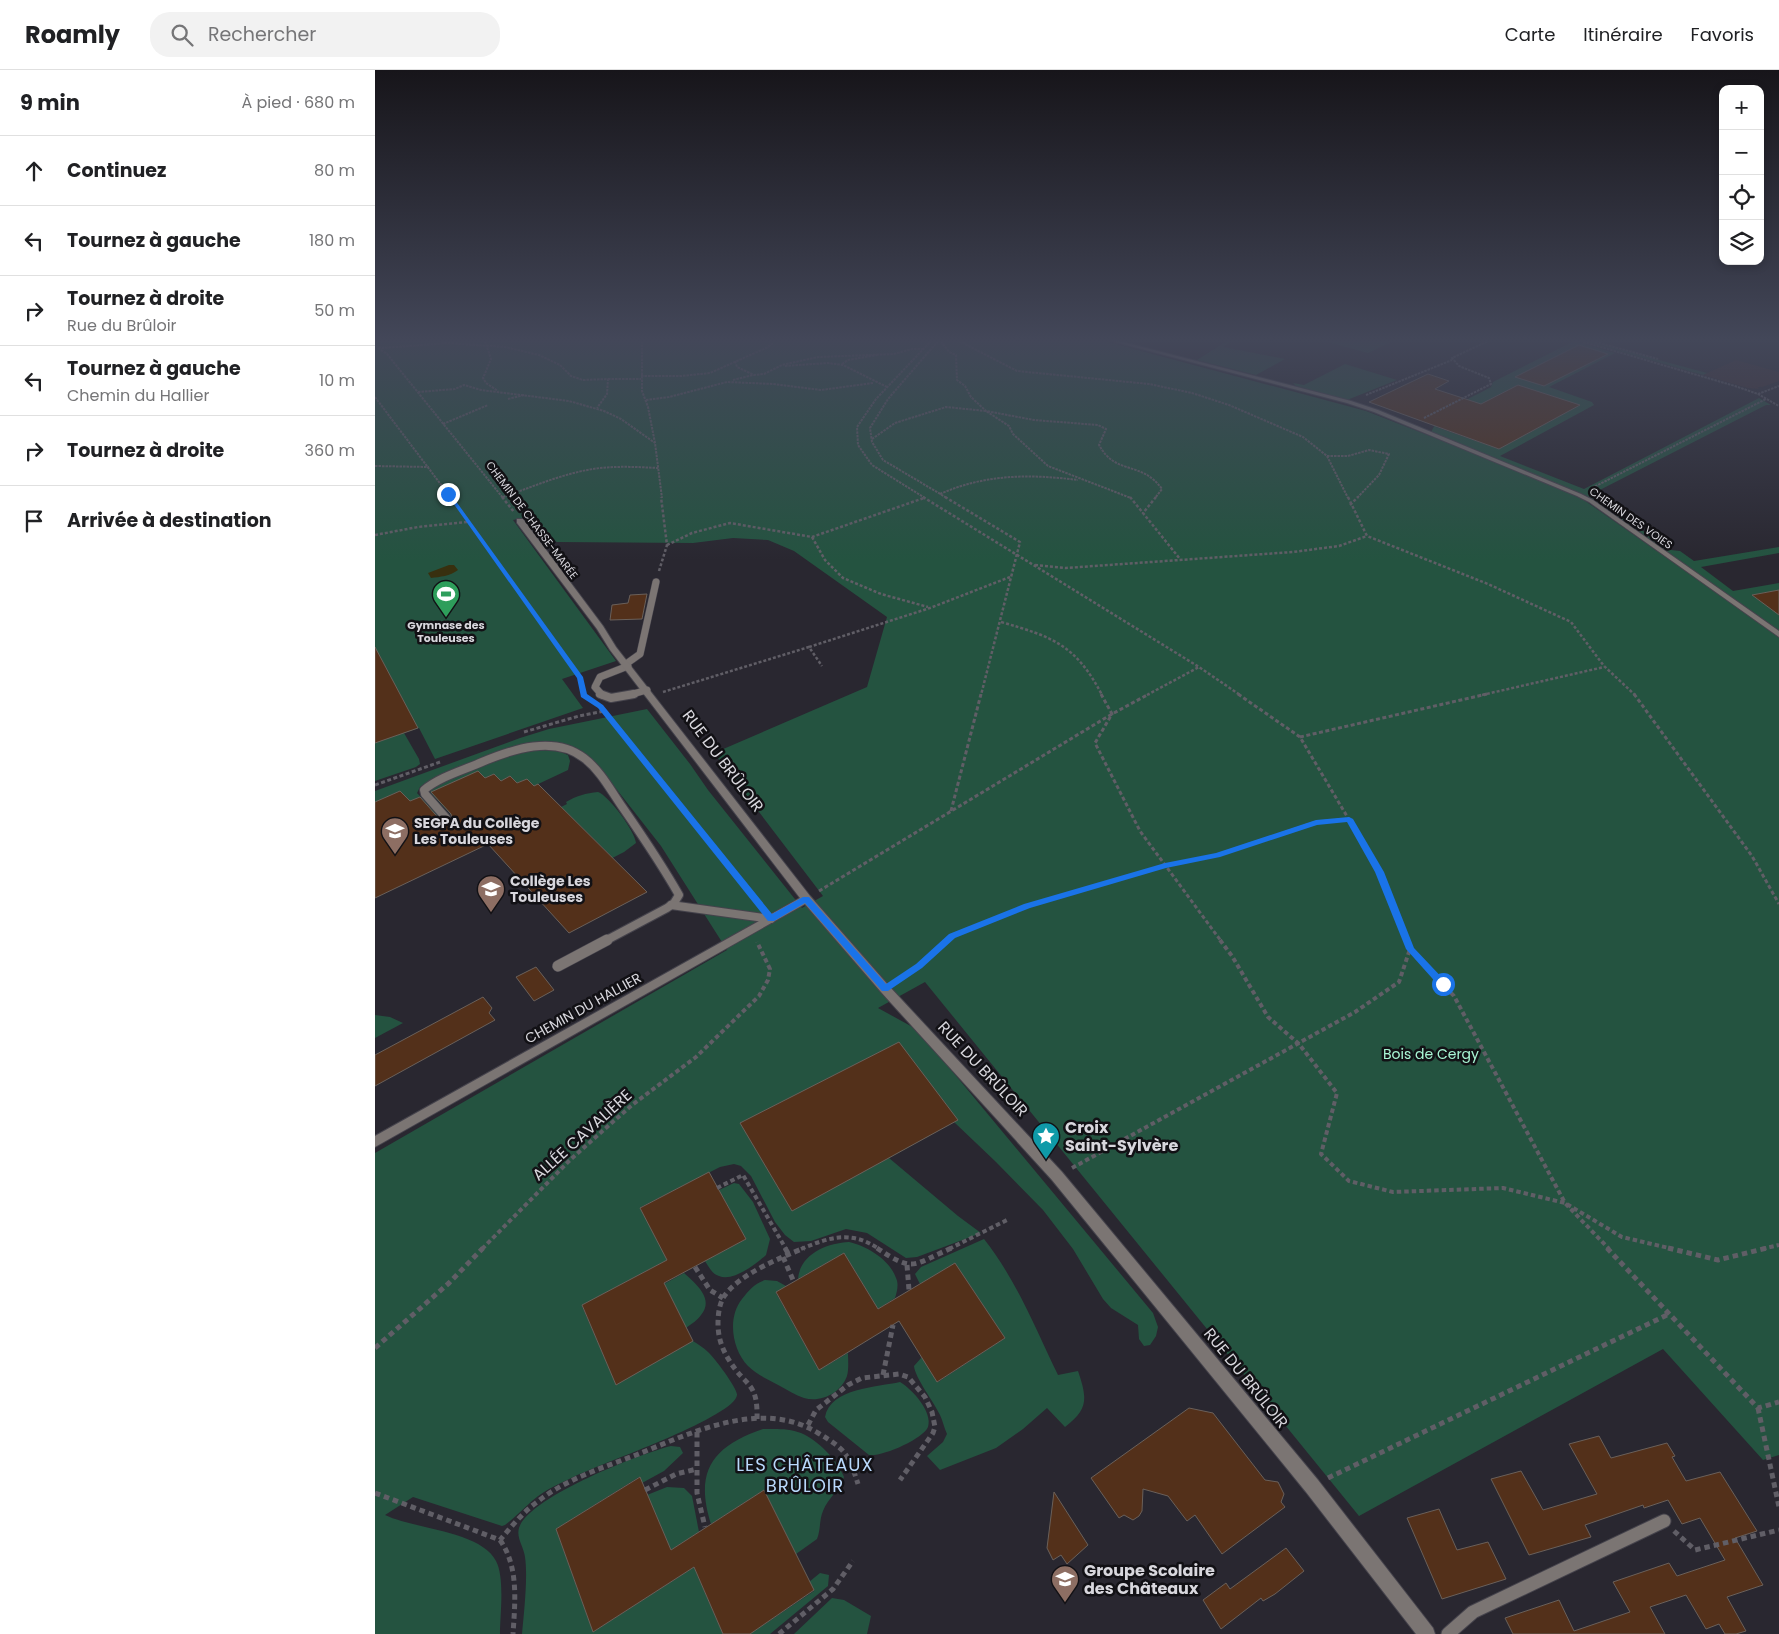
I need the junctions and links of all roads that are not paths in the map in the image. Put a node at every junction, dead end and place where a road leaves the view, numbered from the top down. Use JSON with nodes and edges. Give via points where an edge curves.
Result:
{"nodes":[{"id":1,"x":1383,"y":414,"type":"edge"},
{"id":2,"x":520,"y":521,"type":"road end"},
{"id":3,"x":656,"y":582,"type":"road end"},
{"id":4,"x":1779,"y":635,"type":"edge"},
{"id":5,"x":627,"y":665,"type":"junction"},
{"id":6,"x":647,"y":690,"type":"junction"},
{"id":7,"x":446,"y":818,"type":"dead end"},
{"id":8,"x":806,"y":899,"type":"junction"},
{"id":9,"x":671,"y":905,"type":"junction"},
{"id":10,"x":771,"y":919,"type":"junction"},
{"id":11,"x":558,"y":966,"type":"dead end"},
{"id":12,"x":375,"y":1142,"type":"edge"},
{"id":13,"x":1663,"y":1521,"type":"road end"},
{"id":14,"x":1427,"y":1634,"type":"edge"},
{"id":15,"x":1448,"y":1634,"type":"edge"}],
"edges":[{"from":1,"to":4,"type":"street","name":"CHEMIN DES VOIES","via":[[1591,501]]},
{"from":2,"to":5,"type":"street","name":"CHEMIN DE CHASSE-MARÉE"},
{"from":3,"to":5,"type":"lane","via":[[640,654]]},
{"from":5,"to":6,"type":"street","name":"RUE DU BRÛLOIR"},
{"from":5,"to":6,"type":"lane","via":[[601,678],[595,687],[596,692],[617,698]]},
{"from":6,"to":8,"type":"street","name":"RUE DU BRÛLOIR"},
{"from":7,"to":9,"type":"lane","via":[[425,794],[424,790],[429,786],[513,750],[540,746],[565,748],[591,766],[659,861],[679,895]]},
{"from":8,"to":10,"type":"street","name":"CHEMIN DU HALLIER"},
{"from":8,"to":14,"type":"street","name":"RUE DU BRÛLOIR","via":[[1057,1176],[1312,1486]]},
{"from":9,"to":10,"type":"lane"},
{"from":9,"to":11,"type":"lane"},
{"from":10,"to":12,"type":"street","name":"CHEMIN DU HALLIER"},
{"from":13,"to":15,"type":"lane","via":[[1473,1612]]}]}
